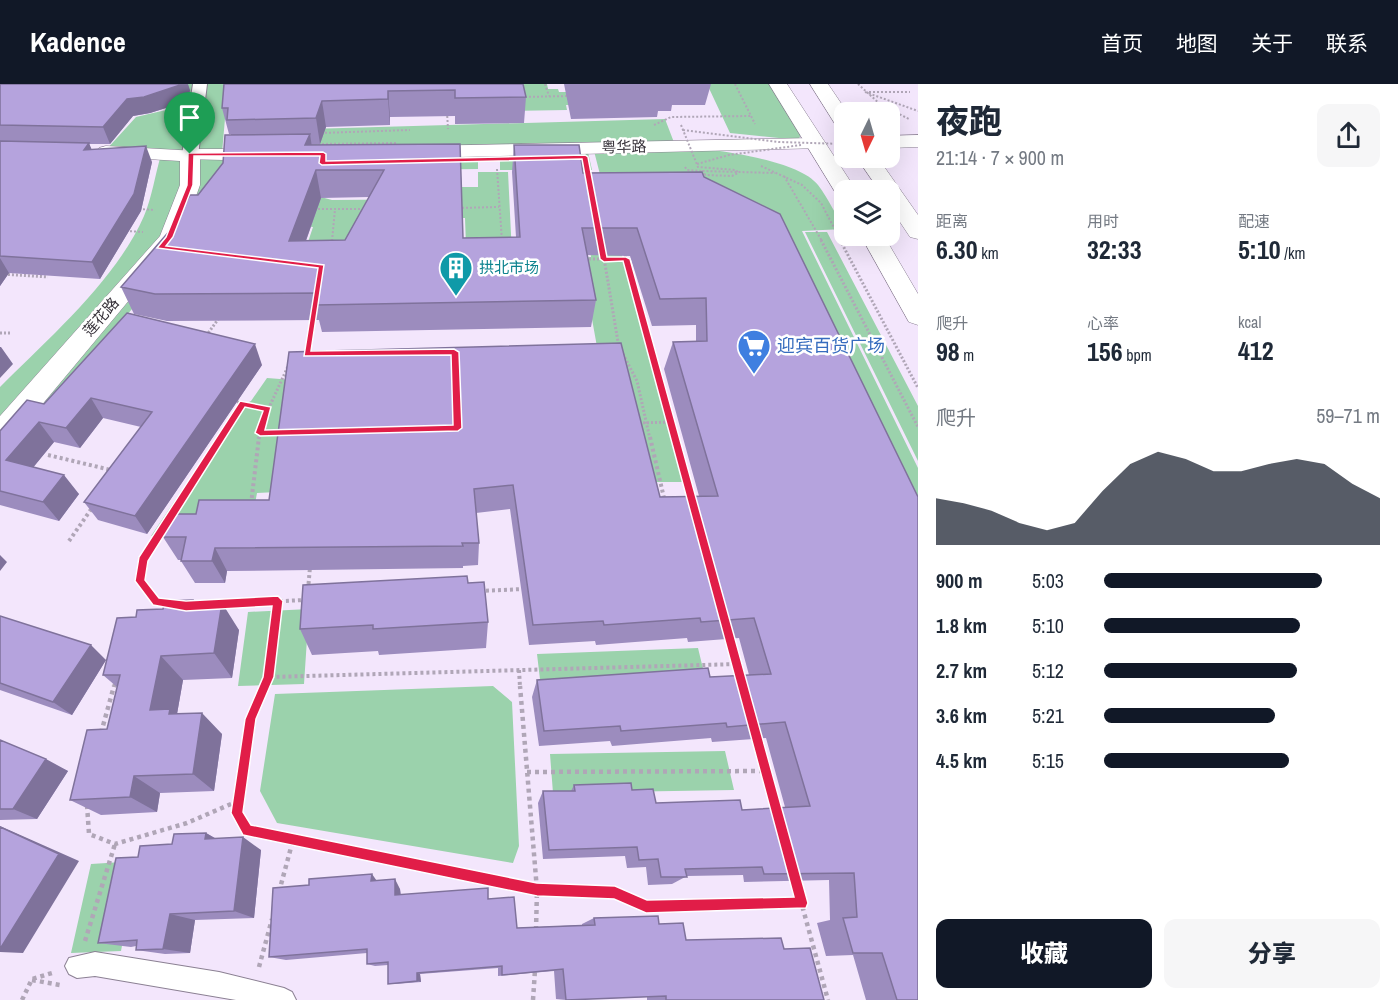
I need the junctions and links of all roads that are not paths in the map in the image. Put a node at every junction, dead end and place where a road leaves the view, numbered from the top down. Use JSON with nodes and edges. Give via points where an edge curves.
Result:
{"nodes":[{"id":1,"x":200,"y":84,"type":"edge"},
{"id":2,"x":778,"y":84,"type":"edge"},
{"id":3,"x":819,"y":84,"type":"edge"},
{"id":4,"x":834,"y":107,"type":"edge"},
{"id":5,"x":918,"y":141,"type":"edge"},
{"id":6,"x":900,"y":142,"type":"edge"},
{"id":7,"x":825,"y":144,"type":"junction"},
{"id":8,"x":324,"y":149,"type":"edge"},
{"id":9,"x":82,"y":151,"type":"edge"},
{"id":10,"x":392,"y":152,"type":"edge"},
{"id":11,"x":190,"y":154,"type":"junction"},
{"id":12,"x":875,"y":168,"type":"edge"},
{"id":13,"x":840,"y":180,"type":"edge"},
{"id":14,"x":918,"y":232,"type":"edge"},
{"id":15,"x":878,"y":246,"type":"edge"},
{"id":16,"x":918,"y":316,"type":"edge"},
{"id":17,"x":0,"y":435,"type":"edge"},
{"id":18,"x":76,"y":966,"type":"road end"},
{"id":19,"x":284,"y":1000,"type":"edge"}],
"edges":[{"from":1,"to":11,"type":"street"},
{"from":2,"to":7,"type":"main road"},
{"from":3,"to":4,"type":"main road"},
{"from":5,"to":6,"type":"main road"},
{"from":7,"to":10,"type":"main road","name":"粤华路"},
{"from":7,"to":13,"type":"main road"},
{"from":8,"to":11,"type":"main road"},
{"from":9,"to":11,"type":"street"},
{"from":11,"to":17,"type":"street","name":"莲花路","via":[[190,185],[170,237]]},
{"from":12,"to":14,"type":"main road"},
{"from":15,"to":16,"type":"main road"},
{"from":18,"to":19,"type":"lane","via":[[95,964],[219,984]]}]}
